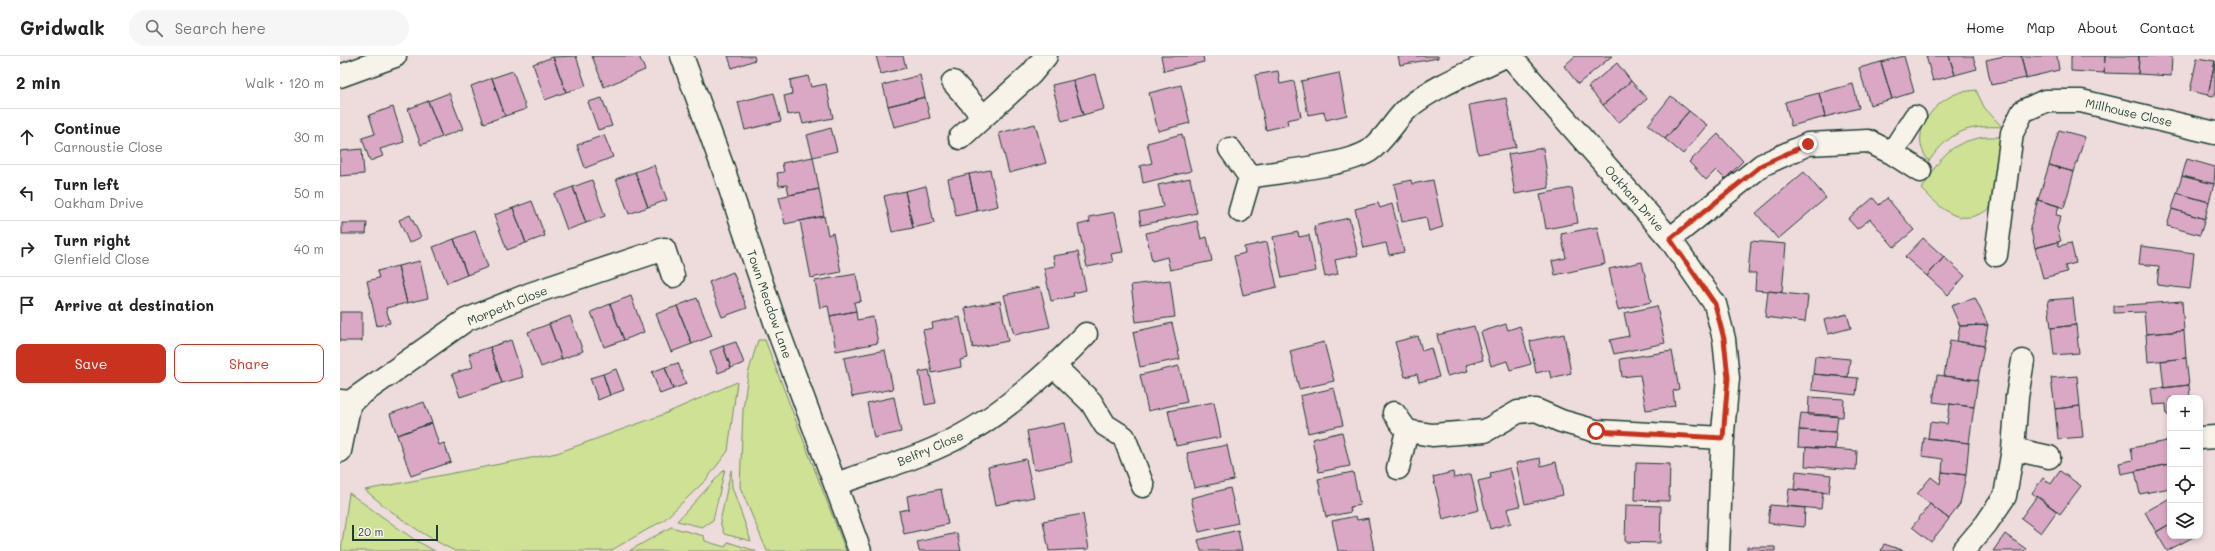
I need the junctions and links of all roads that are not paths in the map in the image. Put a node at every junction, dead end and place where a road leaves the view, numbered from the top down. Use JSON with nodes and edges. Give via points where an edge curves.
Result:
{"nodes":[{"id":1,"x":395,"y":56,"type":"edge"},
{"id":2,"x":682,"y":56,"type":"edge"},
{"id":3,"x":1046,"y":56,"type":"edge"},
{"id":4,"x":1505,"y":56,"type":"edge"},
{"id":5,"x":1510,"y":56,"type":"edge"},
{"id":6,"x":340,"y":76,"type":"edge"},
{"id":7,"x":953,"y":82,"type":"dead end"},
{"id":8,"x":984,"y":116,"type":"junction"},
{"id":9,"x":1915,"y":117,"type":"dead end"},
{"id":10,"x":2215,"y":132,"type":"edge"},
{"id":11,"x":960,"y":138,"type":"dead end"},
{"id":12,"x":1230,"y":149,"type":"dead end"},
{"id":13,"x":1892,"y":153,"type":"junction"},
{"id":14,"x":1920,"y":171,"type":"dead end"},
{"id":15,"x":1250,"y":177,"type":"junction"},
{"id":16,"x":1240,"y":211,"type":"dead end"},
{"id":17,"x":1670,"y":239,"type":"junction"},
{"id":18,"x":1996,"y":255,"type":"dead end"},
{"id":19,"x":673,"y":276,"type":"dead end"},
{"id":20,"x":1086,"y":334,"type":"dead end"},
{"id":21,"x":2023,"y":361,"type":"dead end"},
{"id":22,"x":1055,"y":367,"type":"junction"},
{"id":23,"x":345,"y":402,"type":"edge"},
{"id":24,"x":1394,"y":413,"type":"dead end"},
{"id":25,"x":1407,"y":430,"type":"junction"},
{"id":26,"x":2215,"y":437,"type":"edge"},
{"id":27,"x":1723,"y":438,"type":"junction"},
{"id":28,"x":2203,"y":438,"type":"edge"},
{"id":29,"x":2013,"y":449,"type":"junction"},
{"id":30,"x":340,"y":451,"type":"edge"},
{"id":31,"x":2049,"y":457,"type":"dead end"},
{"id":32,"x":1398,"y":468,"type":"dead end"},
{"id":33,"x":836,"y":484,"type":"junction"},
{"id":34,"x":1143,"y":486,"type":"dead end"},
{"id":35,"x":860,"y":551,"type":"edge"},
{"id":36,"x":1718,"y":551,"type":"edge"},
{"id":37,"x":1963,"y":551,"type":"edge"}],
"edges":[{"from":1,"to":6,"type":"street"},
{"from":2,"to":33,"type":"street","name":"Town Meadow Lane","via":[[776,325]]},
{"from":3,"to":8,"type":"street","via":[[1031,74]]},
{"from":4,"to":15,"type":"street","via":[[1429,94],[1408,109],[1388,133],[1368,151],[1348,160]]},
{"from":5,"to":17,"type":"street","name":"Oakham Drive"},
{"from":7,"to":8,"type":"street"},
{"from":8,"to":11,"type":"street"},
{"from":9,"to":13,"type":"street"},
{"from":10,"to":18,"type":"street","name":"Millhouse Close","via":[[2081,101],[2045,101],[2023,111],[2012,133]]},
{"from":12,"to":15,"type":"street"},
{"from":13,"to":14,"type":"street"},
{"from":13,"to":17,"type":"street","via":[[1868,141],[1808,144],[1762,165]]},
{"from":15,"to":16,"type":"street"},
{"from":17,"to":27,"type":"street","name":"Oakham Drive","via":[[1715,304],[1724,339],[1728,378]]},
{"from":19,"to":23,"type":"street","name":"Morpeth Close","via":[[664,249],[530,294],[466,320]]},
{"from":20,"to":22,"type":"street","name":"Belfry Close"},
{"from":21,"to":29,"type":"street"},
{"from":22,"to":33,"type":"street","name":"Belfry Close","via":[[976,428],[952,441]]},
{"from":22,"to":34,"type":"street","via":[[1091,402],[1105,425],[1124,437]]},
{"from":23,"to":30,"type":"street"},
{"from":24,"to":25,"type":"street"},
{"from":25,"to":27,"type":"street","via":[[1432,435],[1485,431],[1518,412],[1536,410],[1561,421],[1596,431]]},
{"from":25,"to":32,"type":"street"},
{"from":26,"to":28,"type":"street"},
{"from":27,"to":36,"type":"street","name":"Oakham Drive"},
{"from":29,"to":31,"type":"street"},
{"from":29,"to":37,"type":"street","via":[[2005,496]]},
{"from":33,"to":35,"type":"street","name":"Town Meadow Lane"}]}
